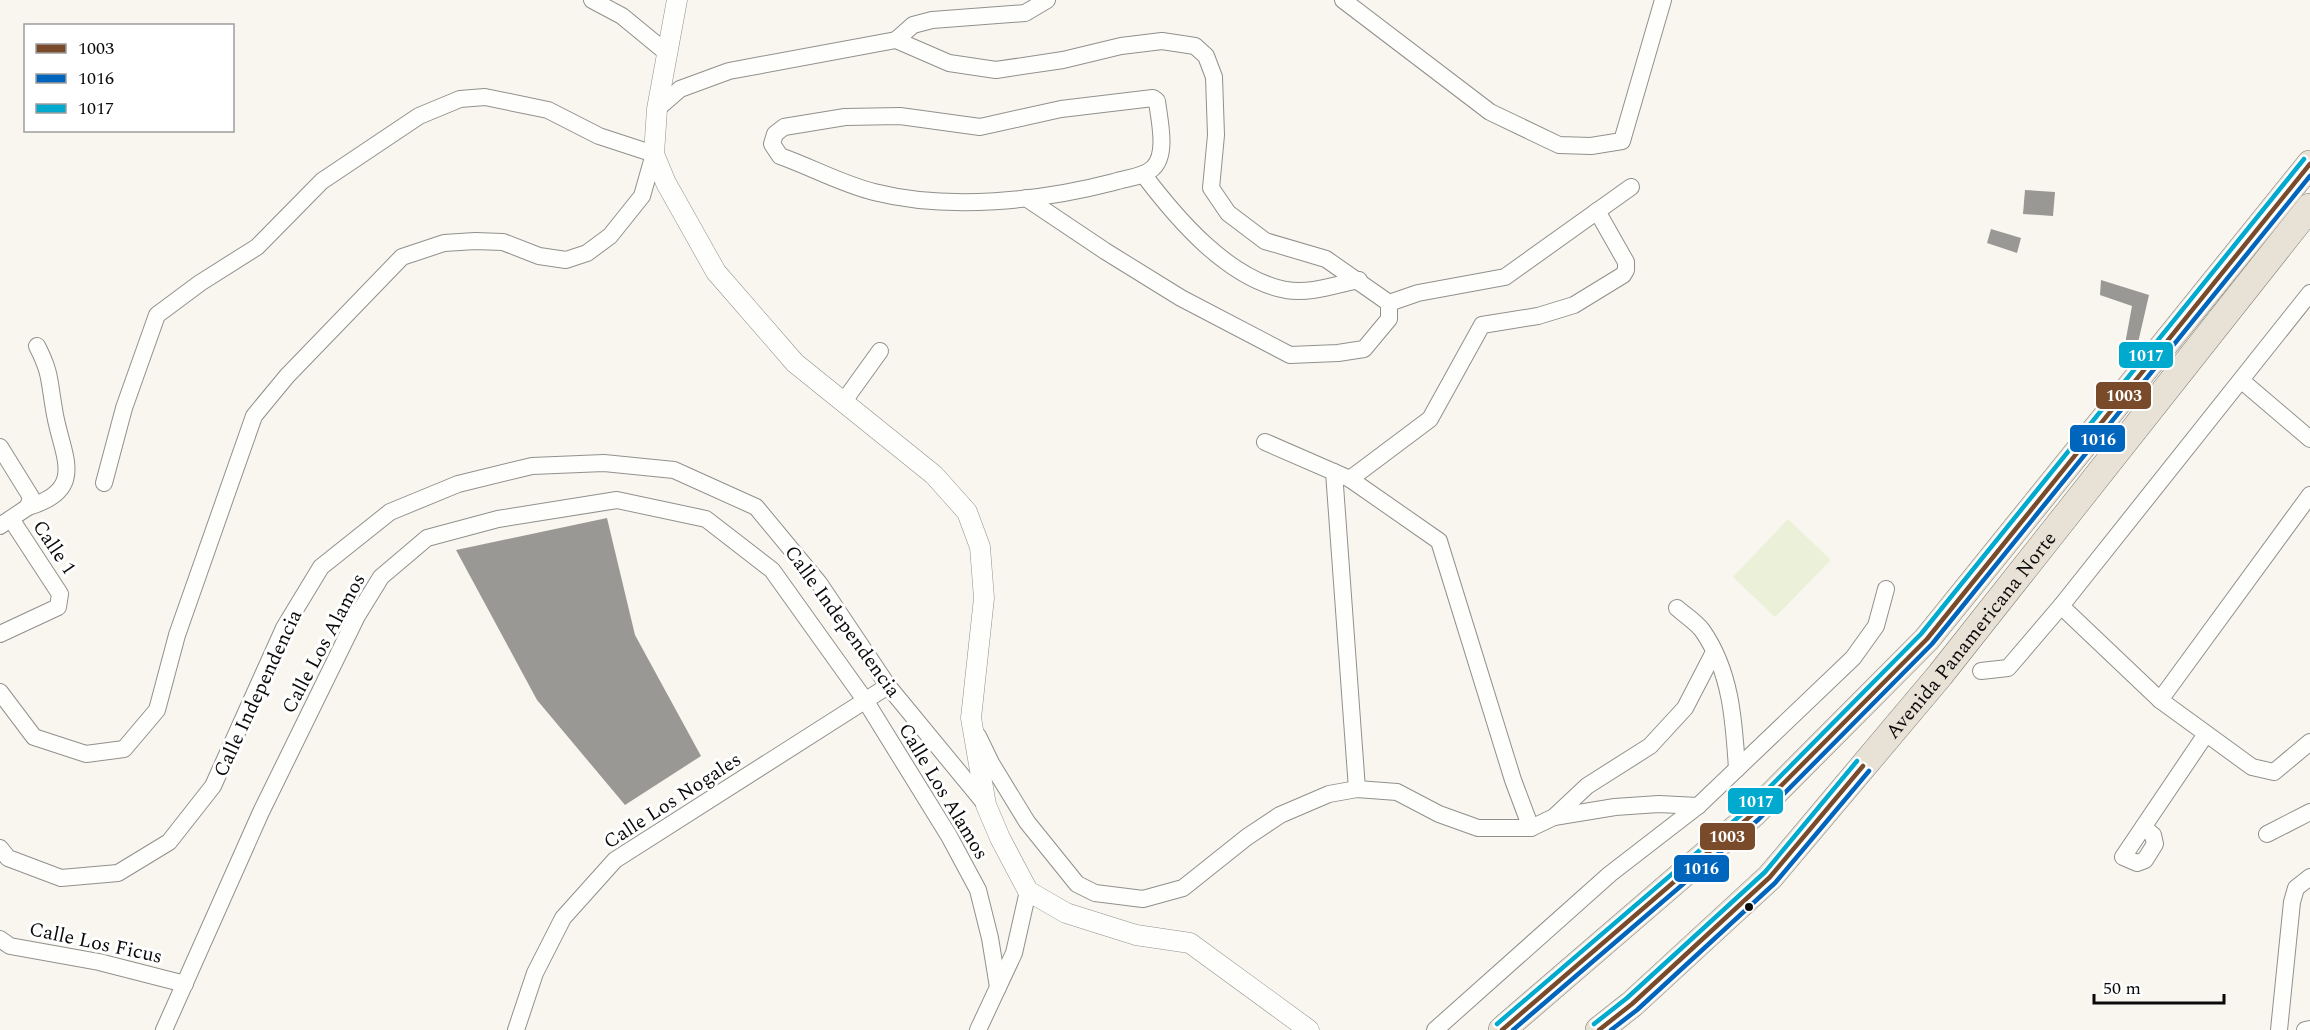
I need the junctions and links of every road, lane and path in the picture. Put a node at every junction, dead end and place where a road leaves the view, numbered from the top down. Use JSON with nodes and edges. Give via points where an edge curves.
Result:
{"nodes":[{"id":1,"x":592,"y":0,"type":"edge"},
{"id":2,"x":677,"y":0,"type":"edge"},
{"id":3,"x":1047,"y":0,"type":"edge"},
{"id":4,"x":1343,"y":0,"type":"edge"},
{"id":5,"x":1663,"y":0,"type":"edge"},
{"id":6,"x":896,"y":40,"type":"junction"},
{"id":7,"x":667,"y":53,"type":"junction"},
{"id":8,"x":657,"y":110,"type":"junction"},
{"id":9,"x":654,"y":154,"type":"junction"},
{"id":10,"x":2310,"y":164,"type":"edge"},
{"id":11,"x":1143,"y":174,"type":"junction"},
{"id":12,"x":1631,"y":187,"type":"dead end"},
{"id":13,"x":1026,"y":198,"type":"junction"},
{"id":14,"x":2310,"y":207,"type":"edge"},
{"id":15,"x":1597,"y":211,"type":"junction"},
{"id":16,"x":1359,"y":280,"type":"junction"},
{"id":17,"x":2310,"y":293,"type":"edge"},
{"id":18,"x":1389,"y":303,"type":"junction"},
{"id":19,"x":37,"y":346,"type":"dead end"},
{"id":20,"x":880,"y":351,"type":"dead end"},
{"id":21,"x":2242,"y":381,"type":"junction"},
{"id":22,"x":844,"y":401,"type":"junction"},
{"id":23,"x":2310,"y":439,"type":"edge"},
{"id":24,"x":1265,"y":442,"type":"dead end"},
{"id":25,"x":0,"y":447,"type":"edge"},
{"id":26,"x":1342,"y":475,"type":"junction"},
{"id":27,"x":104,"y":483,"type":"dead end"},
{"id":28,"x":2310,"y":495,"type":"edge"},
{"id":29,"x":29,"y":502,"type":"junction"},
{"id":30,"x":5,"y":523,"type":"edge"},
{"id":31,"x":1886,"y":589,"type":"dead end"},
{"id":32,"x":2061,"y":606,"type":"junction"},
{"id":33,"x":1677,"y":608,"type":"dead end"},
{"id":34,"x":0,"y":634,"type":"edge"},
{"id":35,"x":1713,"y":654,"type":"junction"},
{"id":36,"x":1981,"y":671,"type":"dead end"},
{"id":37,"x":888,"y":686,"type":"junction"},
{"id":38,"x":0,"y":693,"type":"edge"},
{"id":39,"x":865,"y":700,"type":"junction"},
{"id":40,"x":2160,"y":700,"type":"junction"},
{"id":41,"x":970,"y":718,"type":"junction"},
{"id":42,"x":2206,"y":734,"type":"junction"},
{"id":43,"x":2310,"y":742,"type":"edge"},
{"id":44,"x":1737,"y":769,"type":"junction"},
{"id":45,"x":1357,"y":789,"type":"junction"},
{"id":46,"x":986,"y":805,"type":"junction"},
{"id":47,"x":1698,"y":806,"type":"junction"},
{"id":48,"x":2310,"y":812,"type":"edge"},
{"id":49,"x":1554,"y":817,"type":"junction"},
{"id":50,"x":2143,"y":827,"type":"dead end"},
{"id":51,"x":1531,"y":828,"type":"junction"},
{"id":52,"x":2267,"y":834,"type":"dead end"},
{"id":53,"x":0,"y":848,"type":"edge"},
{"id":54,"x":2310,"y":877,"type":"edge"},
{"id":55,"x":1028,"y":891,"type":"junction"},
{"id":56,"x":0,"y":939,"type":"edge"},
{"id":57,"x":185,"y":984,"type":"junction"},
{"id":58,"x":998,"y":987,"type":"junction"},
{"id":59,"x":2310,"y":1029,"type":"edge"},
{"id":60,"x":164,"y":1030,"type":"edge"},
{"id":61,"x":516,"y":1030,"type":"edge"},
{"id":62,"x":978,"y":1030,"type":"edge"},
{"id":63,"x":1309,"y":1030,"type":"edge"},
{"id":64,"x":1435,"y":1030,"type":"edge"},
{"id":65,"x":1502,"y":1030,"type":"edge"},
{"id":66,"x":1599,"y":1030,"type":"edge"},
{"id":67,"x":2279,"y":1030,"type":"edge"},
{"id":68,"x":2305,"y":1030,"type":"edge"}],
"edges":[{"from":1,"to":7,"type":"street","via":[[622,16]]},
{"from":2,"to":7,"type":"street"},
{"from":3,"to":6,"type":"street","via":[[1025,13],[913,25]]},
{"from":4,"to":5,"type":"street","via":[[1490,112],[1559,145],[1592,146],[1622,141]]},
{"from":6,"to":8,"type":"street","via":[[729,71],[680,89]]},
{"from":6,"to":16,"type":"street","via":[[949,63],[996,70],[1162,41],[1195,46],[1206,56],[1214,77],[1216,135],[1211,188],[1228,213],[1265,241],[1326,259]]},
{"from":7,"to":8,"type":"street"},
{"from":8,"to":9,"type":"street"},
{"from":9,"to":22,"type":"street","via":[[716,272],[795,363]]},
{"from":9,"to":27,"type":"street","via":[[599,136],[548,110],[485,97],[460,99],[419,116],[322,181],[257,247],[157,315],[124,408]]},
{"from":9,"to":38,"type":"street","via":[[642,196],[610,236],[587,253],[566,260],[539,256],[503,242],[475,241],[444,243],[402,257],[287,376],[254,416],[177,635],[157,710],[124,749],[86,754],[34,737]]},
{"from":10,"to":65,"type":"highway","name":"Avenida Panamericana Norte","via":[[1927,639],[1754,813]]},
{"from":11,"to":13,"type":"street","via":[[1082,190]]},
{"from":11,"to":13,"type":"street","via":[[1154,167],[1159,156],[1157,101],[1152,98],[1061,109],[980,127],[900,116],[845,117],[784,127],[775,134],[772,144],[780,156],[876,193],[932,201]]},
{"from":11,"to":16,"type":"street","via":[[1175,217],[1236,269],[1286,290],[1312,291]]},
{"from":12,"to":15,"type":"street"},
{"from":13,"to":18,"type":"street","via":[[1181,298],[1290,355],[1364,349],[1389,318]]},
{"from":14,"to":66,"type":"highway","name":"Avenida Panamericana Norte","via":[[1940,675],[1770,876]]},
{"from":15,"to":18,"type":"street","via":[[1505,278],[1418,293]]},
{"from":15,"to":26,"type":"street","via":[[1626,262],[1623,275],[1574,305],[1538,316],[1482,325],[1430,419]]},
{"from":16,"to":18,"type":"street"},
{"from":17,"to":21,"type":"street"},
{"from":19,"to":29,"type":"street","via":[[53,386],[53,408],[68,468],[57,492],[48,501]]},
{"from":20,"to":22,"type":"street"},
{"from":21,"to":23,"type":"street"},
{"from":21,"to":32,"type":"street"},
{"from":22,"to":41,"type":"street","via":[[934,475],[967,512],[980,547],[984,598]]},
{"from":24,"to":26,"type":"street"},
{"from":25,"to":29,"type":"street"},
{"from":26,"to":45,"type":"street"},
{"from":26,"to":51,"type":"street","via":[[1439,541]]},
{"from":28,"to":40,"type":"street"},
{"from":29,"to":30,"type":"street"},
{"from":30,"to":34,"type":"street","name":"Calle 1","via":[[60,594],[58,607]]},
{"from":31,"to":44,"type":"street","via":[[1876,626],[1853,658]]},
{"from":32,"to":36,"type":"street","via":[[2008,668]]},
{"from":32,"to":40,"type":"street"},
{"from":33,"to":35,"type":"street","via":[[1701,629]]},
{"from":35,"to":44,"type":"street","via":[[1734,711]]},
{"from":35,"to":49,"type":"street","via":[[1685,708],[1650,746],[1587,786]]},
{"from":37,"to":39,"type":"street","name":"Calle Los Nogales"},
{"from":37,"to":46,"type":"street","name":"Calle Independencia"},
{"from":37,"to":53,"type":"street","name":"Calle Independencia","via":[[819,583],[756,507],[674,470],[604,463],[532,466],[458,484],[390,512],[321,567],[284,628],[213,786],[169,842],[118,873],[61,878],[8,858]]},
{"from":39,"to":57,"type":"street","name":"Calle Los Alamos","via":[[772,570],[706,519],[617,500],[498,519],[427,538],[381,577],[357,616],[261,812]]},
{"from":39,"to":58,"type":"street","name":"Calle Los Alamos","via":[[978,890]]},
{"from":39,"to":61,"type":"street","name":"Calle Los Nogales","via":[[615,860],[563,918],[535,973]]},
{"from":40,"to":42,"type":"street"},
{"from":41,"to":45,"type":"street","via":[[991,763],[1027,822],[1077,884],[1095,892],[1143,900],[1183,888],[1280,815],[1329,794]]},
{"from":41,"to":46,"type":"street"},
{"from":42,"to":43,"type":"street","via":[[2252,767],[2274,772]]},
{"from":42,"to":50,"type":"street"},
{"from":44,"to":47,"type":"street"},
{"from":45,"to":51,"type":"street","via":[[1397,792],[1439,814],[1478,828]]},
{"from":46,"to":55,"type":"street","name":"Calle Independencia"},
{"from":47,"to":49,"type":"street","via":[[1614,807]]},
{"from":47,"to":64,"type":"street","via":[[1610,874]]},
{"from":48,"to":52,"type":"street"},
{"from":49,"to":51,"type":"street"},
{"from":54,"to":67,"type":"street","via":[[2296,888],[2292,902]]},
{"from":55,"to":58,"type":"street","via":[[1014,953]]},
{"from":55,"to":63,"type":"street","via":[[1066,913],[1136,935],[1190,943]]},
{"from":56,"to":57,"type":"street","name":"Calle Los Ficus","via":[[10,945],[110,964]]},
{"from":57,"to":60,"type":"street","name":"Calle Los Alamos"},
{"from":58,"to":62,"type":"street"},
{"from":59,"to":68,"type":"street"}]}
